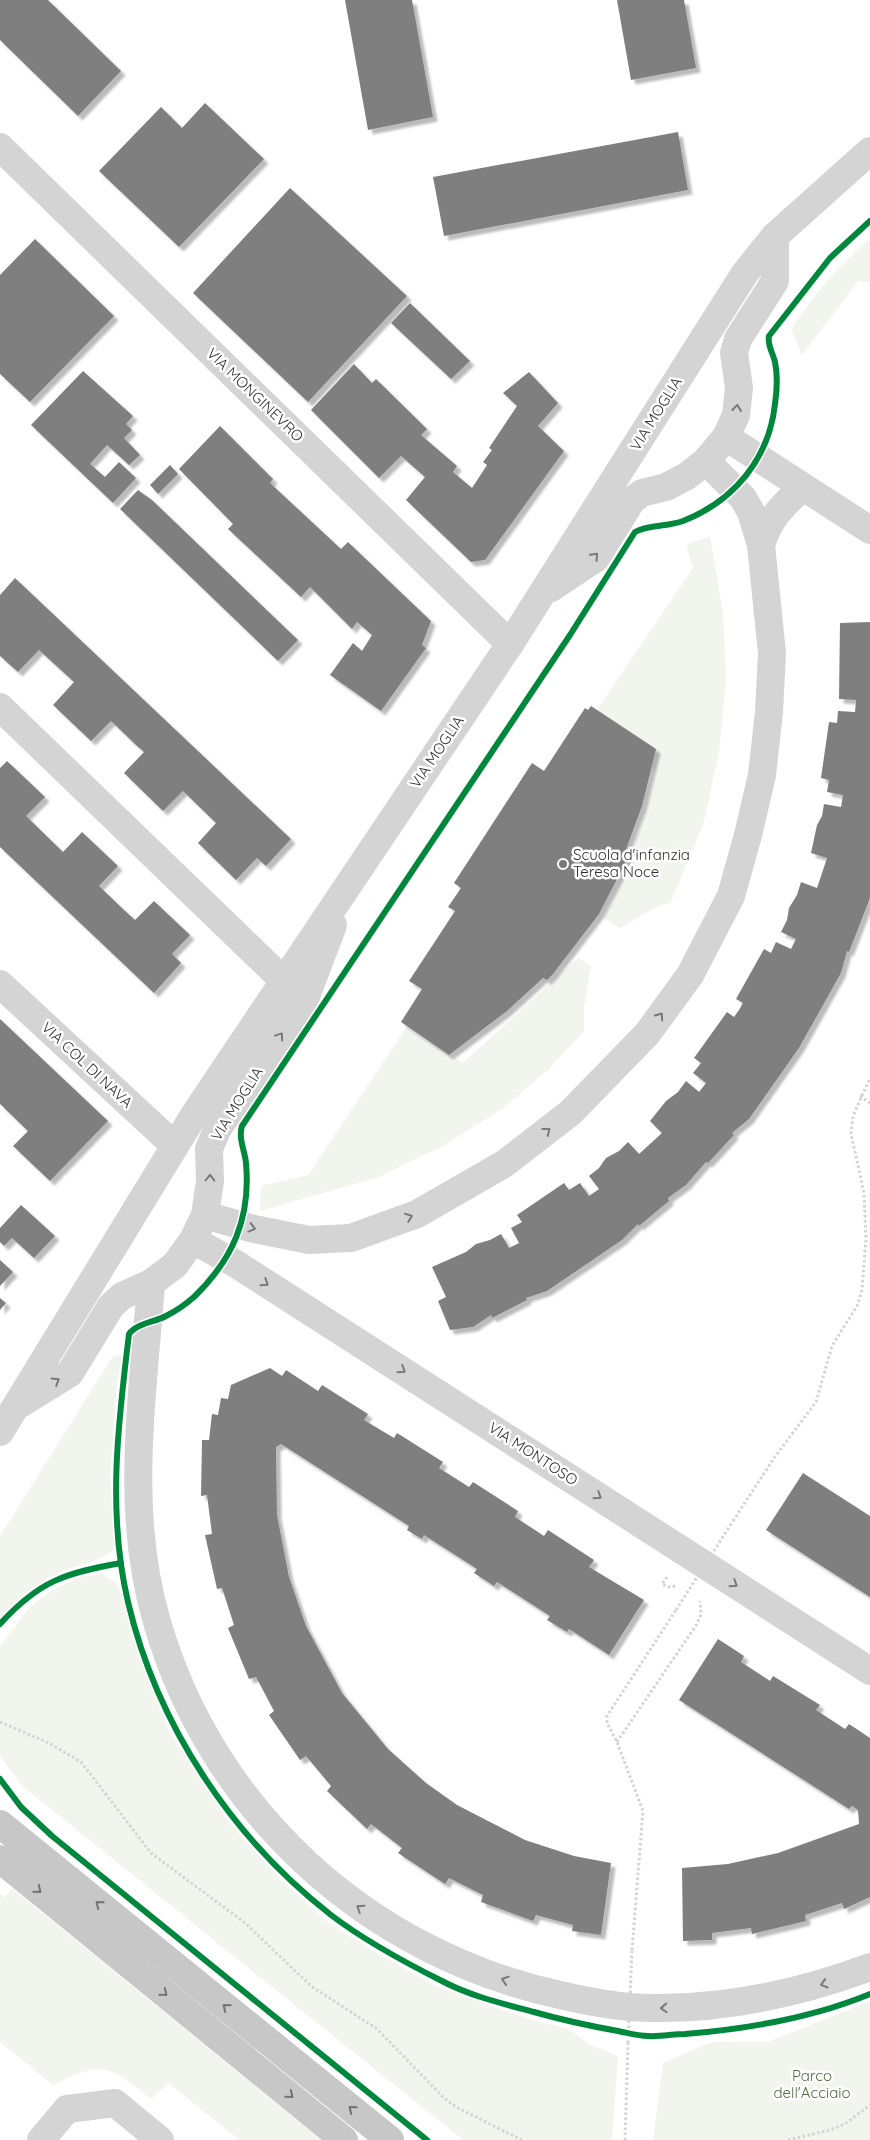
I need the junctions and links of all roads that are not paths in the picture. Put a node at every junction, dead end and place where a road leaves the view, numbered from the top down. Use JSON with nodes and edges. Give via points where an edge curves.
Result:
{"nodes":[{"id":1,"x":0,"y":147,"type":"edge"},
{"id":2,"x":870,"y":151,"type":"edge"},
{"id":3,"x":775,"y":236,"type":"junction"},
{"id":4,"x":726,"y":437,"type":"junction"},
{"id":5,"x":706,"y":461,"type":"junction"},
{"id":6,"x":803,"y":487,"type":"junction"},
{"id":7,"x":870,"y":530,"type":"edge"},
{"id":8,"x":761,"y":545,"type":"junction"},
{"id":9,"x":542,"y":595,"type":"junction"},
{"id":10,"x":510,"y":644,"type":"junction"},
{"id":11,"x":0,"y":706,"type":"edge"},
{"id":12,"x":348,"y":884,"type":"junction"},
{"id":13,"x":283,"y":980,"type":"junction"},
{"id":14,"x":0,"y":984,"type":"edge"},
{"id":15,"x":175,"y":1146,"type":"junction"},
{"id":16,"x":205,"y":1215,"type":"junction"},
{"id":17,"x":193,"y":1240,"type":"junction"},
{"id":18,"x":151,"y":1284,"type":"junction"},
{"id":19,"x":15,"y":1407,"type":"junction"},
{"id":20,"x":0,"y":1432,"type":"edge"},
{"id":21,"x":870,"y":1671,"type":"edge"},
{"id":22,"x":0,"y":1824,"type":"edge"},
{"id":23,"x":0,"y":1859,"type":"edge"},
{"id":24,"x":870,"y":1967,"type":"edge"},
{"id":25,"x":41,"y":2140,"type":"edge"},
{"id":26,"x":160,"y":2140,"type":"edge"},
{"id":27,"x":344,"y":2140,"type":"edge"},
{"id":28,"x":390,"y":2140,"type":"edge"}],
"edges":[{"from":1,"to":10,"type":"street","name":"VIA MONGINEVRO"},
{"from":2,"to":3,"type":"street","name":"VIA MOGLIA"},
{"from":4,"to":3,"type":"street","name":"VIA MOGLIA","one_way":true,"via":[[736,415],[739,388],[734,354],[738,339],[775,281]]},
{"from":3,"to":9,"type":"street","name":"VIA MOGLIA","via":[[745,273]]},
{"from":4,"to":5,"type":"street","name":"VIA MOGLIA"},
{"from":4,"to":6,"type":"street"},
{"from":5,"to":8,"type":"street","via":[[743,498]]},
{"from":9,"to":5,"type":"street","name":"VIA MOGLIA","one_way":true,"via":[[596,558],[632,500],[687,476]]},
{"from":6,"to":7,"type":"street"},
{"from":6,"to":8,"type":"street","via":[[778,510]]},
{"from":16,"to":8,"type":"street","one_way":true,"via":[[309,1240],[351,1238],[418,1214],[504,1164],[570,1113],[647,1034],[690,975],[731,896],[762,775],[770,712],[772,653]]},
{"from":9,"to":10,"type":"street","name":"VIA MOGLIA"},
{"from":10,"to":12,"type":"street","name":"VIA MOGLIA"},
{"from":11,"to":13,"type":"street"},
{"from":12,"to":13,"type":"street","name":"VIA MOGLIA"},
{"from":16,"to":12,"type":"street","name":"VIA MOGLIA","one_way":true,"via":[[210,1181],[209,1149],[217,1130],[306,998]]},
{"from":13,"to":15,"type":"street","name":"VIA MOGLIA"},
{"from":14,"to":15,"type":"street","name":"VIA COL DI NAVA"},
{"from":15,"to":19,"type":"street","name":"VIA MOGLIA"},
{"from":16,"to":17,"type":"street","name":"VIA MOGLIA"},
{"from":17,"to":18,"type":"street","name":"VIA MOGLIA","via":[[175,1264]]},
{"from":17,"to":21,"type":"street","name":"VIA MONTOSO","one_way":true,"via":[[245,1270]]},
{"from":19,"to":18,"type":"street","name":"VIA MOGLIA","one_way":true,"via":[[70,1372],[111,1306],[122,1296]]},
{"from":24,"to":18,"type":"street","one_way":true,"via":[[824,1984],[761,1999],[706,2006],[650,2008],[592,2002],[528,1988],[468,1968],[395,1931],[353,1904],[306,1864],[261,1816],[226,1771],[199,1726],[177,1679],[156,1621],[143,1560],[137,1496]]},
{"from":19,"to":20,"type":"street","name":"VIA MOGLIA"},
{"from":28,"to":22,"type":"main road","one_way":true},
{"from":23,"to":27,"type":"main road","one_way":true},
{"from":25,"to":26,"type":"street","via":[[67,2109],[114,2103]]}]}
